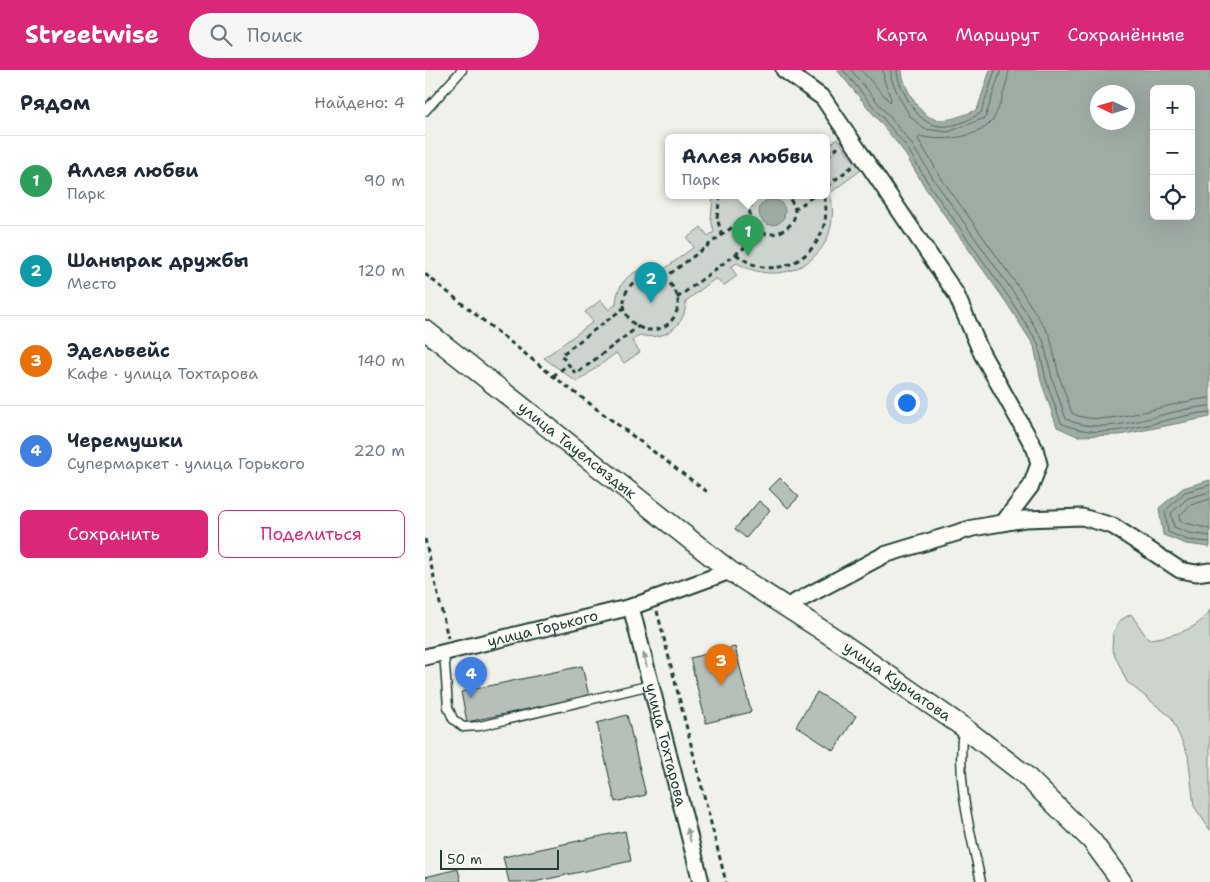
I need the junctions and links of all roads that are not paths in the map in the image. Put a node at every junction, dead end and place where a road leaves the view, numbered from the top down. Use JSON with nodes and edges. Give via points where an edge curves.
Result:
{"nodes":[{"id":1,"x":462,"y":70,"type":"edge"},
{"id":2,"x":784,"y":70,"type":"edge"},
{"id":3,"x":425,"y":111,"type":"edge"},
{"id":4,"x":425,"y":330,"type":"edge"},
{"id":5,"x":1003,"y":523,"type":"junction"},
{"id":6,"x":730,"y":571,"type":"junction"},
{"id":7,"x":1210,"y":571,"type":"edge"},
{"id":8,"x":631,"y":607,"type":"junction"},
{"id":9,"x":787,"y":608,"type":"junction"},
{"id":10,"x":447,"y":651,"type":"junction"},
{"id":11,"x":425,"y":657,"type":"edge"},
{"id":12,"x":651,"y":684,"type":"junction"},
{"id":13,"x":963,"y":727,"type":"junction"},
{"id":14,"x":701,"y":882,"type":"edge"},
{"id":15,"x":981,"y":882,"type":"edge"},
{"id":16,"x":1122,"y":882,"type":"edge"}],
"edges":[{"from":1,"to":3,"type":"lane"},
{"from":2,"to":5,"type":"street","via":[[823,98],[956,294],[983,354],[1035,449],[1039,464],[1031,486]]},
{"from":4,"to":6,"type":"street","name":"улица Тауелсыздык"},
{"from":5,"to":7,"type":"street","via":[[1025,519],[1082,518],[1113,526],[1180,570]]},
{"from":5,"to":9,"type":"street","via":[[973,528],[884,555]]},
{"from":6,"to":8,"type":"street"},
{"from":6,"to":9,"type":"street","name":"улица Курчатова"},
{"from":8,"to":10,"type":"street","name":"улица Горького"},
{"from":12,"to":8,"type":"street","name":"улица Тохтарова","one_way":true},
{"from":9,"to":13,"type":"street","name":"улица Курчатова"},
{"from":10,"to":11,"type":"street","name":"улица Горького"},
{"from":10,"to":12,"type":"lane","via":[[449,707],[453,719],[463,727],[480,726]]},
{"from":14,"to":12,"type":"street","name":"улица Тохтарова","one_way":true},
{"from":13,"to":15,"type":"lane","via":[[960,780]]},
{"from":13,"to":16,"type":"street","name":"улица Курчатова","via":[[1024,774],[1086,834]]}]}
